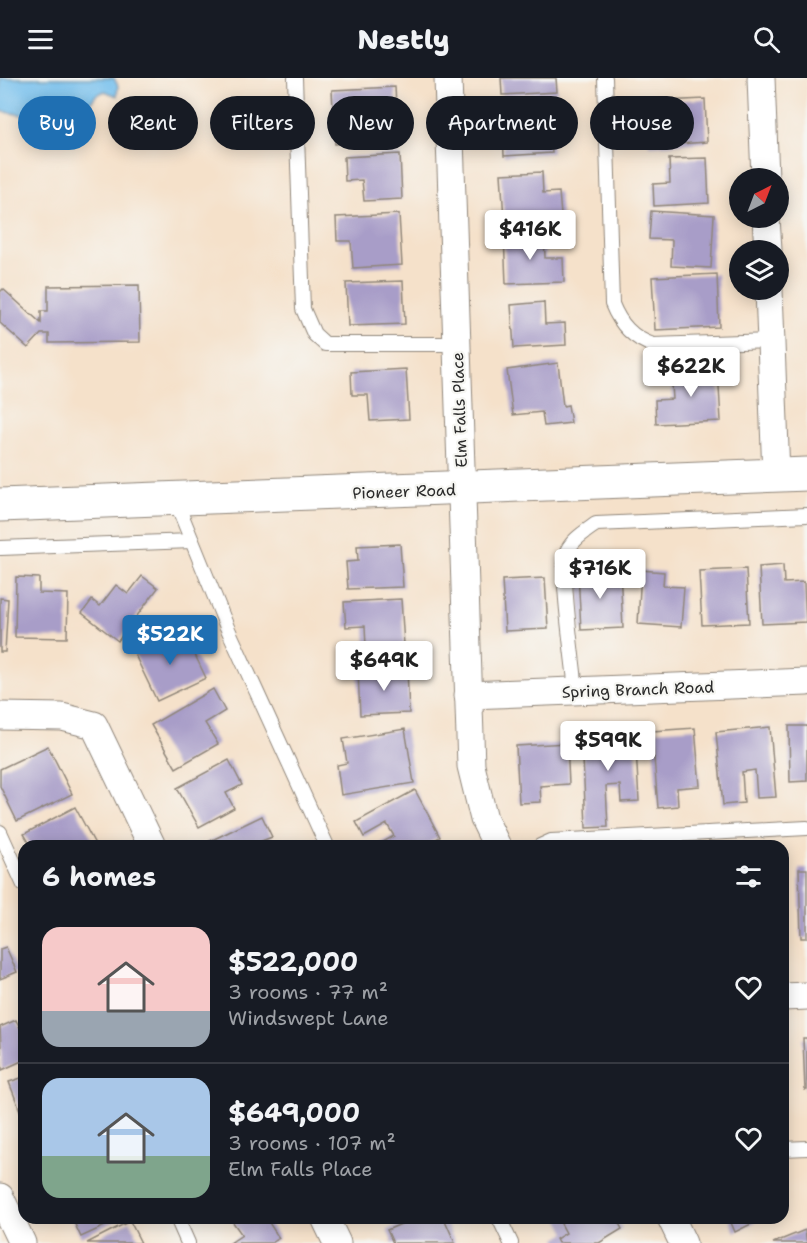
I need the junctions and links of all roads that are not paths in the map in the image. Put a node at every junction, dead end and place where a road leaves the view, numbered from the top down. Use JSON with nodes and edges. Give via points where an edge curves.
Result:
{"nodes":[{"id":1,"x":295,"y":78,"type":"edge"},
{"id":2,"x":448,"y":78,"type":"edge"},
{"id":3,"x":605,"y":78,"type":"edge"},
{"id":4,"x":761,"y":78,"type":"edge"},
{"id":5,"x":765,"y":168,"type":"edge"},
{"id":6,"x":769,"y":300,"type":"edge"},
{"id":7,"x":771,"y":341,"type":"junction"},
{"id":8,"x":457,"y":344,"type":"junction"},
{"id":9,"x":791,"y":474,"type":"edge"},
{"id":10,"x":462,"y":489,"type":"junction"},
{"id":11,"x":175,"y":499,"type":"junction"},
{"id":12,"x":0,"y":505,"type":"edge"},
{"id":13,"x":807,"y":515,"type":"edge"},
{"id":14,"x":192,"y":541,"type":"junction"},
{"id":15,"x":0,"y":548,"type":"edge"},
{"id":16,"x":807,"y":682,"type":"edge"},
{"id":17,"x":576,"y":691,"type":"junction"},
{"id":18,"x":468,"y":695,"type":"junction"},
{"id":19,"x":0,"y":716,"type":"edge"},
{"id":20,"x":807,"y":828,"type":"edge"},
{"id":21,"x":0,"y":832,"type":"edge"},
{"id":22,"x":149,"y":840,"type":"edge"},
{"id":23,"x":324,"y":840,"type":"edge"},
{"id":24,"x":494,"y":840,"type":"edge"},
{"id":25,"x":570,"y":840,"type":"edge"},
{"id":26,"x":18,"y":872,"type":"edge"},
{"id":27,"x":807,"y":996,"type":"edge"},
{"id":28,"x":789,"y":997,"type":"edge"},
{"id":29,"x":807,"y":1148,"type":"edge"},
{"id":30,"x":789,"y":1149,"type":"edge"},
{"id":31,"x":0,"y":1197,"type":"edge"},
{"id":32,"x":180,"y":1224,"type":"edge"},
{"id":33,"x":328,"y":1224,"type":"edge"},
{"id":34,"x":502,"y":1224,"type":"edge"},
{"id":35,"x":674,"y":1224,"type":"edge"},
{"id":36,"x":22,"y":1243,"type":"edge"},
{"id":37,"x":188,"y":1243,"type":"edge"},
{"id":38,"x":337,"y":1243,"type":"edge"},
{"id":39,"x":511,"y":1243,"type":"edge"},
{"id":40,"x":682,"y":1243,"type":"edge"}],
"edges":[{"from":1,"to":8,"type":"lane","via":[[303,309],[314,334],[325,344]]},
{"from":2,"to":8,"type":"street","name":"Elm Falls Place"},
{"from":3,"to":7,"type":"lane","via":[[612,304],[617,317],[640,341],[653,345]]},
{"from":4,"to":5,"type":"street"},
{"from":6,"to":7,"type":"street"},
{"from":7,"to":9,"type":"street"},
{"from":8,"to":10,"type":"street","name":"Elm Falls Place"},
{"from":9,"to":10,"type":"main road","name":"Pioneer Road"},
{"from":10,"to":11,"type":"main road","name":"Pioneer Road"},
{"from":10,"to":18,"type":"street","name":"Elm Falls Place"},
{"from":11,"to":12,"type":"main road","name":"Pioneer Road"},
{"from":11,"to":14,"type":"lane"},
{"from":13,"to":17,"type":"lane","via":[[596,524],[579,536],[566,554]]},
{"from":14,"to":15,"type":"lane"},
{"from":14,"to":23,"type":"lane"},
{"from":16,"to":17,"type":"street","name":"Spring Branch Road"},
{"from":17,"to":18,"type":"street","name":"Spring Branch Road"},
{"from":18,"to":24,"type":"street","name":"Elm Falls Place","via":[[471,766],[484,819]]},
{"from":19,"to":22,"type":"street","via":[[62,717],[94,725]]},
{"from":20,"to":25,"type":"lane"},
{"from":21,"to":26,"type":"lane"},
{"from":27,"to":28,"type":"street"},
{"from":29,"to":30,"type":"lane"},
{"from":31,"to":36,"type":"street"},
{"from":32,"to":37,"type":"lane"},
{"from":33,"to":38,"type":"street"},
{"from":34,"to":39,"type":"lane"},
{"from":35,"to":40,"type":"street"}]}
